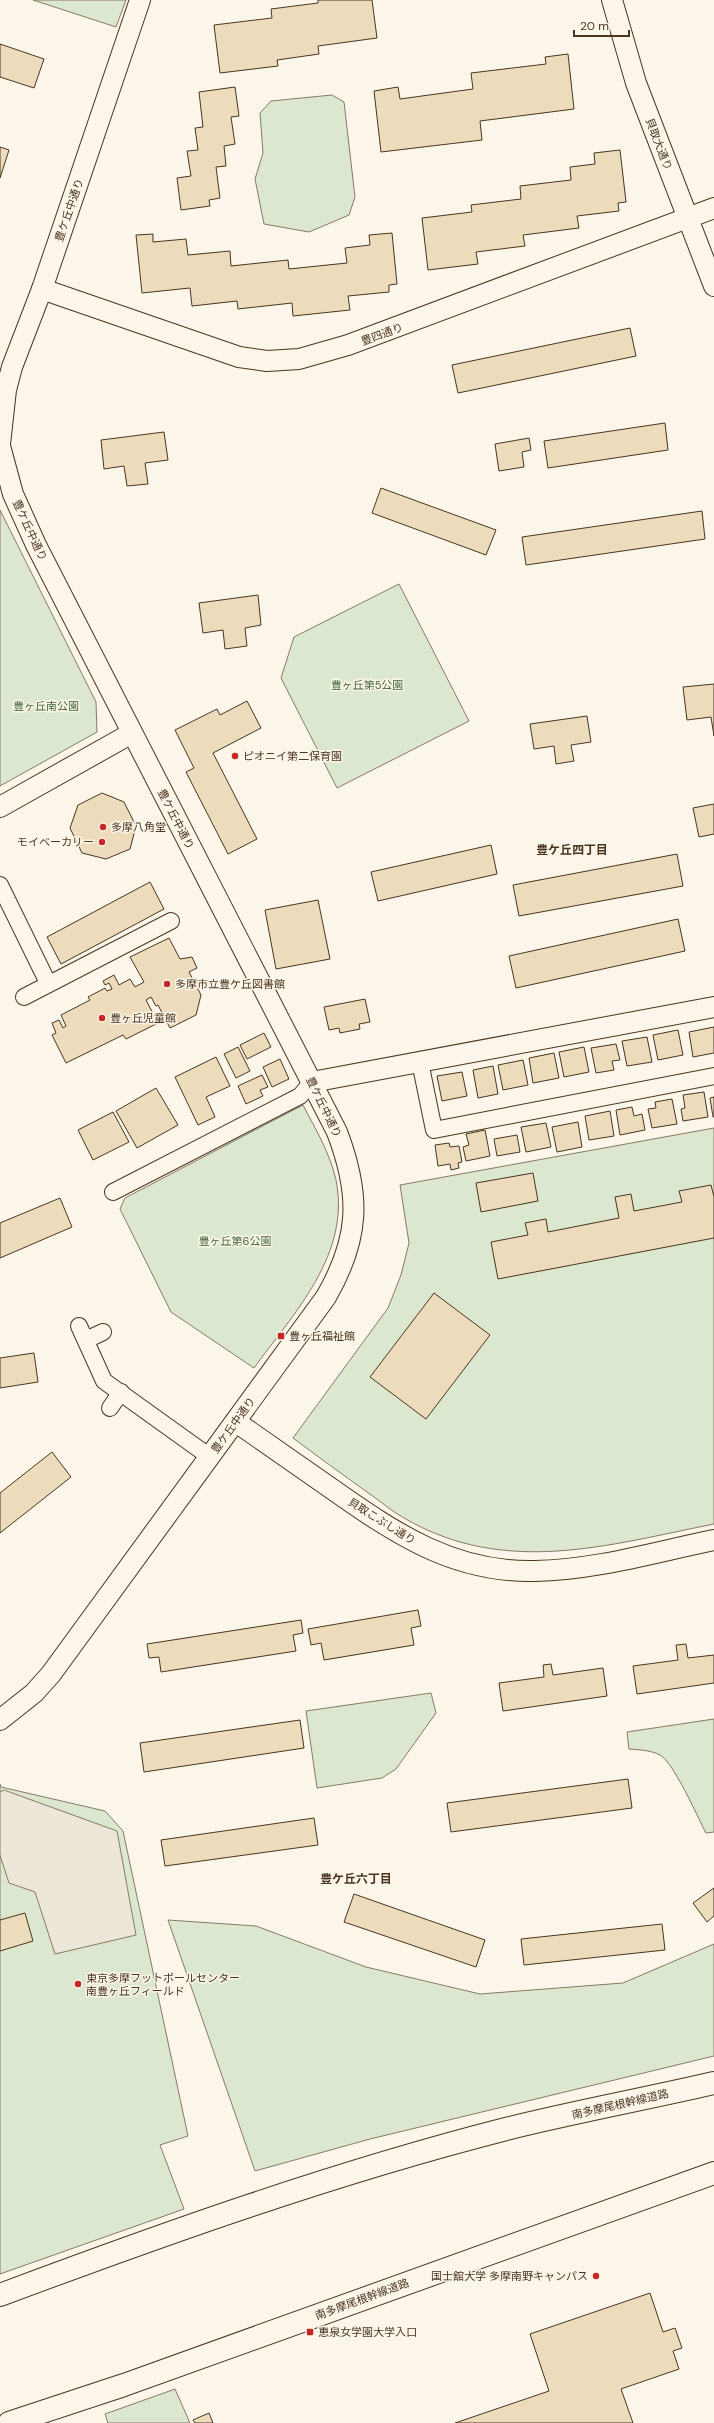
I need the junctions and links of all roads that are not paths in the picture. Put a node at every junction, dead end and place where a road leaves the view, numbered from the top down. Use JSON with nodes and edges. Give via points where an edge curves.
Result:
{"nodes":[{"id":1,"x":140,"y":0,"type":"edge"},
{"id":2,"x":612,"y":0,"type":"edge"},
{"id":3,"x":714,"y":208,"type":"edge"},
{"id":4,"x":687,"y":218,"type":"junction"},
{"id":5,"x":714,"y":286,"type":"edge"},
{"id":6,"x":42,"y":289,"type":"junction"},
{"id":7,"x":0,"y":445,"type":"edge"},
{"id":8,"x":132,"y":733,"type":"junction"},
{"id":9,"x":0,"y":807,"type":"edge"},
{"id":10,"x":0,"y":885,"type":"edge"},
{"id":11,"x":171,"y":921,"type":"dead end"},
{"id":12,"x":48,"y":983,"type":"junction"},
{"id":13,"x":24,"y":997,"type":"dead end"},
{"id":14,"x":714,"y":1007,"type":"edge"},
{"id":15,"x":420,"y":1062,"type":"junction"},
{"id":16,"x":714,"y":1076,"type":"edge"},
{"id":17,"x":312,"y":1082,"type":"junction"},
{"id":18,"x":113,"y":1192,"type":"dead end"},
{"id":19,"x":103,"y":1332,"type":"dead end"},
{"id":20,"x":121,"y":1392,"type":"junction"},
{"id":21,"x":110,"y":1408,"type":"dead end"},
{"id":22,"x":236,"y":1422,"type":"junction"},
{"id":23,"x":210,"y":1457,"type":"junction"},
{"id":24,"x":714,"y":1540,"type":"edge"},
{"id":25,"x":0,"y":1720,"type":"edge"},
{"id":26,"x":714,"y":2083,"type":"edge"},
{"id":27,"x":714,"y":2173,"type":"edge"},
{"id":28,"x":0,"y":2295,"type":"edge"},
{"id":29,"x":9,"y":2423,"type":"edge"}],
"edges":[{"from":1,"to":6,"type":"street","name":"豊ケ丘中通り"},
{"from":2,"to":4,"type":"street","name":"貝取大通り","via":[[636,83]]},
{"from":3,"to":4,"type":"street","name":"豊四通り"},
{"from":4,"to":5,"type":"street","name":"貝取大通り"},
{"from":4,"to":6,"type":"street","name":"豊四通り","via":[[427,318],[299,359],[267,361],[239,357]]},
{"from":6,"to":7,"type":"street","name":"豊ケ丘中通り","via":[[6,390]]},
{"from":7,"to":8,"type":"street","name":"豊ケ丘中通り","via":[[7,478],[20,512]]},
{"from":8,"to":9,"type":"street"},
{"from":8,"to":17,"type":"street","name":"豊ケ丘中通り"},
{"from":10,"to":12,"type":"street"},
{"from":11,"to":12,"type":"street"},
{"from":12,"to":13,"type":"street"},
{"from":14,"to":15,"type":"street"},
{"from":15,"to":16,"type":"street","via":[[434,1130]]},
{"from":15,"to":17,"type":"street"},
{"from":17,"to":18,"type":"street","via":[[300,1096]]},
{"from":17,"to":22,"type":"street","name":"豊ケ丘中通り","via":[[337,1132],[353,1183],[354,1214],[351,1235],[339,1276]]},
{"from":19,"to":20,"type":"street","via":[[82,1333],[104,1381]]},
{"from":20,"to":21,"type":"street"},
{"from":20,"to":23,"type":"street"},
{"from":22,"to":23,"type":"street","name":"豊ケ丘中通り"},
{"from":22,"to":24,"type":"street","name":"貝取こぶし通り","via":[[411,1541],[474,1565],[508,1570],[559,1570]]},
{"from":23,"to":25,"type":"street","name":"豊ケ丘中通り","via":[[51,1674],[34,1693]]},
{"from":26,"to":28,"type":"main road","name":"南多摩尾根幹線道路","via":[[505,2129],[373,2167],[123,2250]]},
{"from":27,"to":29,"type":"main road","name":"南多摩尾根幹線道路","via":[[124,2385]]}]}
